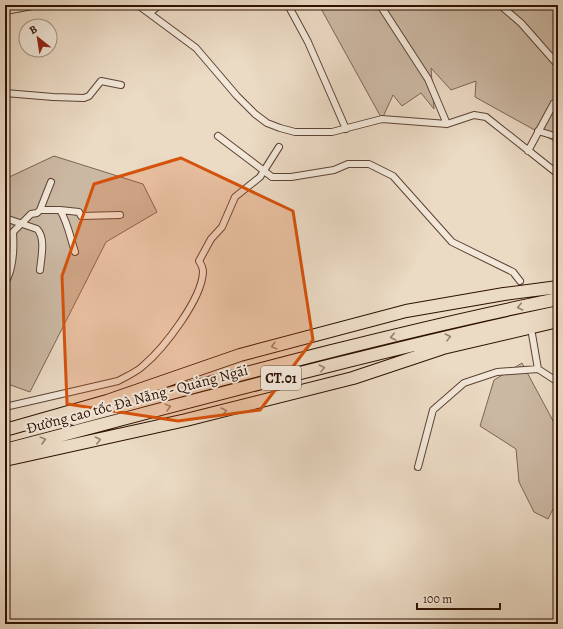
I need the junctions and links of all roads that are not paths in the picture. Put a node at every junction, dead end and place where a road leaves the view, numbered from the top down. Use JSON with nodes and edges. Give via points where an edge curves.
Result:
{"nodes":[{"id":1,"x":38,"y":5,"type":"edge"},
{"id":2,"x":138,"y":5,"type":"edge"},
{"id":3,"x":160,"y":5,"type":"edge"},
{"id":4,"x":288,"y":5,"type":"edge"},
{"id":5,"x":380,"y":5,"type":"edge"},
{"id":6,"x":500,"y":5,"type":"edge"},
{"id":7,"x":5,"y":11,"type":"edge"},
{"id":8,"x":150,"y":13,"type":"junction"},
{"id":9,"x":558,"y":65,"type":"edge"},
{"id":10,"x":121,"y":85,"type":"dead end"},
{"id":11,"x":5,"y":93,"type":"edge"},
{"id":12,"x":557,"y":100,"type":"edge"},
{"id":13,"x":447,"y":124,"type":"junction"},
{"id":14,"x":346,"y":130,"type":"junction"},
{"id":15,"x":538,"y":131,"type":"junction"},
{"id":16,"x":218,"y":136,"type":"dead end"},
{"id":17,"x":558,"y":137,"type":"edge"},
{"id":18,"x":279,"y":147,"type":"dead end"},
{"id":19,"x":528,"y":152,"type":"junction"},
{"id":20,"x":263,"y":172,"type":"junction"},
{"id":21,"x":558,"y":174,"type":"edge"},
{"id":22,"x":52,"y":182,"type":"dead end"},
{"id":23,"x":40,"y":210,"type":"junction"},
{"id":24,"x":60,"y":210,"type":"junction"},
{"id":25,"x":120,"y":215,"type":"dead end"},
{"id":26,"x":5,"y":218,"type":"edge"},
{"id":27,"x":21,"y":224,"type":"junction"},
{"id":28,"x":74,"y":252,"type":"dead end"},
{"id":29,"x":12,"y":254,"type":"junction"},
{"id":30,"x":5,"y":255,"type":"edge"},
{"id":31,"x":40,"y":270,"type":"dead end"},
{"id":32,"x":520,"y":281,"type":"tunnel mouth"},
{"id":33,"x":5,"y":284,"type":"edge"},
{"id":34,"x":558,"y":287,"type":"edge"},
{"id":35,"x":558,"y":299,"type":"edge"},
{"id":36,"x":558,"y":312,"type":"edge"},
{"id":37,"x":558,"y":321,"type":"edge"},
{"id":38,"x":532,"y":334,"type":"dead end"},
{"id":39,"x":538,"y":369,"type":"junction"},
{"id":40,"x":558,"y":382,"type":"edge"},
{"id":41,"x":5,"y":407,"type":"edge"},
{"id":42,"x":5,"y":430,"type":"edge"},
{"id":43,"x":5,"y":436,"type":"edge"},
{"id":44,"x":5,"y":450,"type":"edge"},
{"id":45,"x":5,"y":460,"type":"edge"},
{"id":46,"x":418,"y":467,"type":"dead end"}],
"edges":[{"from":1,"to":7,"type":"street"},
{"from":2,"to":8,"type":"street"},
{"from":3,"to":8,"type":"street"},
{"from":4,"to":14,"type":"street","via":[[308,42]]},
{"from":5,"to":13,"type":"street","via":[[428,79]]},
{"from":6,"to":9,"type":"street","via":[[521,23]]},
{"from":8,"to":14,"type":"street","via":[[196,48],[247,107],[268,123],[295,132]]},
{"from":10,"to":11,"type":"street","via":[[101,81],[89,96],[84,98]]},
{"from":12,"to":15,"type":"street"},
{"from":13,"to":14,"type":"street","via":[[382,119]]},
{"from":13,"to":19,"type":"street","via":[[474,115],[486,117]]},
{"from":15,"to":17,"type":"street"},
{"from":15,"to":19,"type":"street"},
{"from":16,"to":20,"type":"street"},
{"from":18,"to":20,"type":"street"},
{"from":19,"to":21,"type":"street"},
{"from":20,"to":32,"type":"street","via":[[272,177],[291,177],[334,170],[348,164],[369,164],[393,176],[452,242],[513,272]]},
{"from":20,"to":41,"type":"street","via":[[253,184],[235,197],[222,227],[211,239],[200,261],[203,272],[187,312],[151,359],[133,373],[118,380]]},
{"from":22,"to":23,"type":"street"},
{"from":23,"to":24,"type":"street"},
{"from":23,"to":27,"type":"street","via":[[31,214]]},
{"from":24,"to":25,"type":"street","via":[[79,212],[81,216]]},
{"from":24,"to":28,"type":"street","via":[[68,222],[67,230]]},
{"from":26,"to":27,"type":"street"},
{"from":27,"to":29,"type":"street","via":[[13,232]]},
{"from":27,"to":31,"type":"street","via":[[40,232]]},
{"from":29,"to":30,"type":"street"},
{"from":29,"to":33,"type":"street"},
{"from":34,"to":42,"type":"highway","one_way":true,"via":[[406,311],[240,355],[106,401]]},
{"from":35,"to":43,"type":"highway","name":"Đường cao tốc Đà Nẵng - Quảng Ngãi","number":"CT.01","one_way":true,"via":[[332,351]]},
{"from":44,"to":36,"type":"highway","name":"Đường cao tốc Đà Nẵng - Quảng Ngãi","number":"CT.01","one_way":true,"via":[[335,365]]},
{"from":45,"to":37,"type":"highway","one_way":true,"via":[[209,415],[353,378],[443,348]]},
{"from":38,"to":39,"type":"street"},
{"from":39,"to":40,"type":"street"},
{"from":39,"to":46,"type":"street","via":[[497,372],[464,383],[433,410]]}]}
